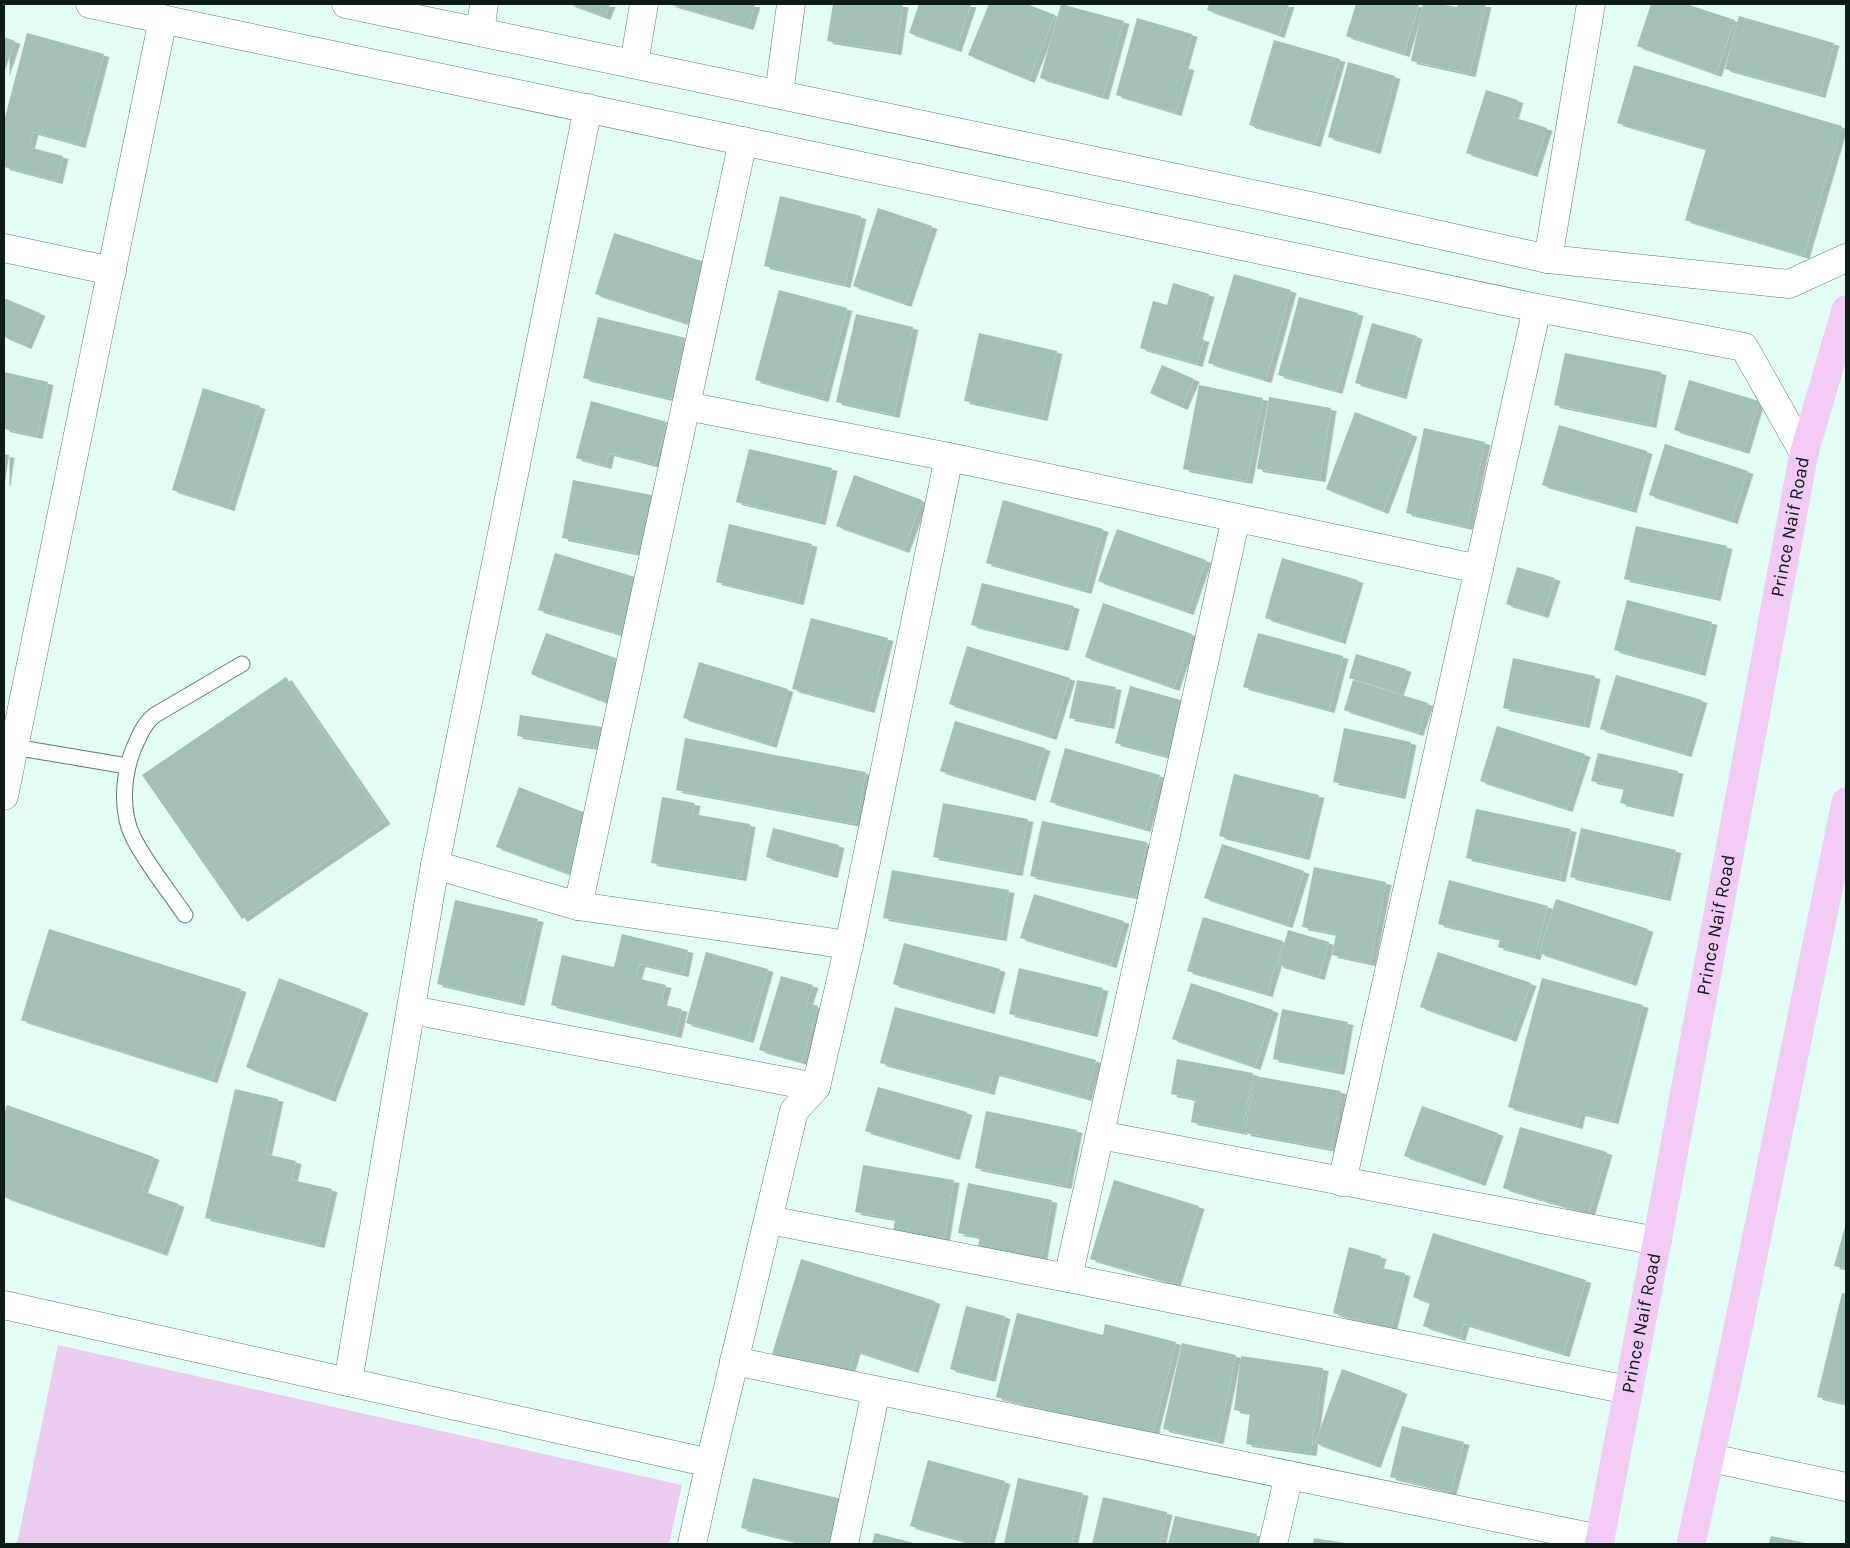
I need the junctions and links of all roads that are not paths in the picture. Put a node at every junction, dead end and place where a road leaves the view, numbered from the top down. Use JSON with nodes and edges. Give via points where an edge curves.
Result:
{"nodes":[{"id":1,"x":90,"y":4,"type":"edge"},
{"id":2,"x":346,"y":4,"type":"edge"},
{"id":3,"x":484,"y":4,"type":"edge"},
{"id":4,"x":644,"y":4,"type":"edge"},
{"id":5,"x":791,"y":4,"type":"edge"},
{"id":6,"x":1591,"y":4,"type":"edge"},
{"id":7,"x":164,"y":19,"type":"junction"},
{"id":8,"x":480,"y":32,"type":"junction"},
{"id":9,"x":634,"y":64,"type":"junction"},
{"id":10,"x":779,"y":94,"type":"junction"},
{"id":11,"x":588,"y":108,"type":"junction"},
{"id":12,"x":743,"y":141,"type":"junction"},
{"id":13,"x":4,"y":248,"type":"edge"},
{"id":14,"x":1846,"y":258,"type":"edge"},
{"id":15,"x":1548,"y":259,"type":"junction"},
{"id":16,"x":112,"y":271,"type":"junction"},
{"id":17,"x":1537,"y":308,"type":"junction"},
{"id":18,"x":1846,"y":310,"type":"edge"},
{"id":19,"x":686,"y":406,"type":"junction"},
{"id":20,"x":1804,"y":453,"type":"junction"},
{"id":21,"x":949,"y":457,"type":"junction"},
{"id":22,"x":1236,"y":518,"type":"junction"},
{"id":23,"x":1479,"y":569,"type":"junction"},
{"id":24,"x":242,"y":664,"type":"dead end"},
{"id":25,"x":14,"y":747,"type":"junction"},
{"id":26,"x":127,"y":766,"type":"junction"},
{"id":27,"x":4,"y":796,"type":"edge"},
{"id":28,"x":1846,"y":802,"type":"edge"},
{"id":29,"x":435,"y":865,"type":"junction"},
{"id":30,"x":578,"y":906,"type":"junction"},
{"id":31,"x":185,"y":915,"type":"dead end"},
{"id":32,"x":849,"y":945,"type":"junction"},
{"id":33,"x":412,"y":1010,"type":"junction"},
{"id":34,"x":816,"y":1087,"type":"junction"},
{"id":35,"x":1100,"y":1135,"type":"junction"},
{"id":36,"x":1342,"y":1182,"type":"junction"},
{"id":37,"x":769,"y":1220,"type":"junction"},
{"id":38,"x":1657,"y":1241,"type":"junction"},
{"id":39,"x":1068,"y":1278,"type":"junction"},
{"id":40,"x":4,"y":1305,"type":"edge"},
{"id":41,"x":734,"y":1361,"type":"junction"},
{"id":42,"x":348,"y":1382,"type":"junction"},
{"id":43,"x":1628,"y":1390,"type":"junction"},
{"id":44,"x":876,"y":1391,"type":"junction"},
{"id":45,"x":1711,"y":1458,"type":"junction"},
{"id":46,"x":710,"y":1463,"type":"junction"},
{"id":47,"x":1289,"y":1475,"type":"junction"},
{"id":48,"x":1846,"y":1487,"type":"edge"},
{"id":49,"x":1600,"y":1541,"type":"edge"},
{"id":50,"x":692,"y":1544,"type":"edge"},
{"id":51,"x":844,"y":1544,"type":"edge"},
{"id":52,"x":1273,"y":1544,"type":"edge"},
{"id":53,"x":1691,"y":1544,"type":"edge"}],
"edges":[{"from":1,"to":7,"type":"street"},
{"from":2,"to":8,"type":"street"},
{"from":3,"to":8,"type":"street"},
{"from":4,"to":9,"type":"street"},
{"from":5,"to":10,"type":"street"},
{"from":6,"to":15,"type":"street"},
{"from":7,"to":11,"type":"street"},
{"from":7,"to":16,"type":"street"},
{"from":8,"to":9,"type":"street"},
{"from":9,"to":10,"type":"street"},
{"from":10,"to":15,"type":"street"},
{"from":11,"to":12,"type":"street"},
{"from":11,"to":29,"type":"street"},
{"from":12,"to":17,"type":"street"},
{"from":12,"to":19,"type":"street"},
{"from":13,"to":16,"type":"street"},
{"from":14,"to":15,"type":"street","via":[[1789,284]]},
{"from":16,"to":25,"type":"street"},
{"from":17,"to":20,"type":"street","via":[[1744,347]]},
{"from":17,"to":23,"type":"street"},
{"from":18,"to":20,"type":"main road","name":"Prince Naif Road"},
{"from":19,"to":21,"type":"street"},
{"from":19,"to":30,"type":"street"},
{"from":20,"to":38,"type":"main road","name":"Prince Naif Road"},
{"from":21,"to":22,"type":"street"},
{"from":21,"to":32,"type":"street"},
{"from":22,"to":23,"type":"street"},
{"from":22,"to":35,"type":"street"},
{"from":23,"to":36,"type":"street"},
{"from":24,"to":26,"type":"lane","via":[[147,721]]},
{"from":25,"to":26,"type":"lane"},
{"from":25,"to":27,"type":"street"},
{"from":26,"to":31,"type":"lane","via":[[125,808],[128,823],[134,838]]},
{"from":28,"to":45,"type":"main road"},
{"from":29,"to":30,"type":"street"},
{"from":29,"to":33,"type":"street"},
{"from":30,"to":32,"type":"street"},
{"from":32,"to":34,"type":"street"},
{"from":33,"to":34,"type":"street"},
{"from":33,"to":42,"type":"street"},
{"from":34,"to":37,"type":"street","via":[[794,1111]]},
{"from":35,"to":36,"type":"street"},
{"from":35,"to":39,"type":"street"},
{"from":36,"to":38,"type":"street"},
{"from":37,"to":39,"type":"street"},
{"from":37,"to":41,"type":"street"},
{"from":38,"to":43,"type":"main road","name":"Prince Naif Road"},
{"from":39,"to":43,"type":"street"},
{"from":40,"to":42,"type":"street"},
{"from":41,"to":44,"type":"street"},
{"from":41,"to":46,"type":"street"},
{"from":42,"to":46,"type":"street"},
{"from":43,"to":49,"type":"main road","name":"Prince Naif Road"},
{"from":44,"to":47,"type":"street"},
{"from":44,"to":51,"type":"street"},
{"from":45,"to":48,"type":"street"},
{"from":45,"to":53,"type":"main road"},
{"from":46,"to":50,"type":"street"},
{"from":47,"to":49,"type":"street"},
{"from":47,"to":52,"type":"street"}]}
